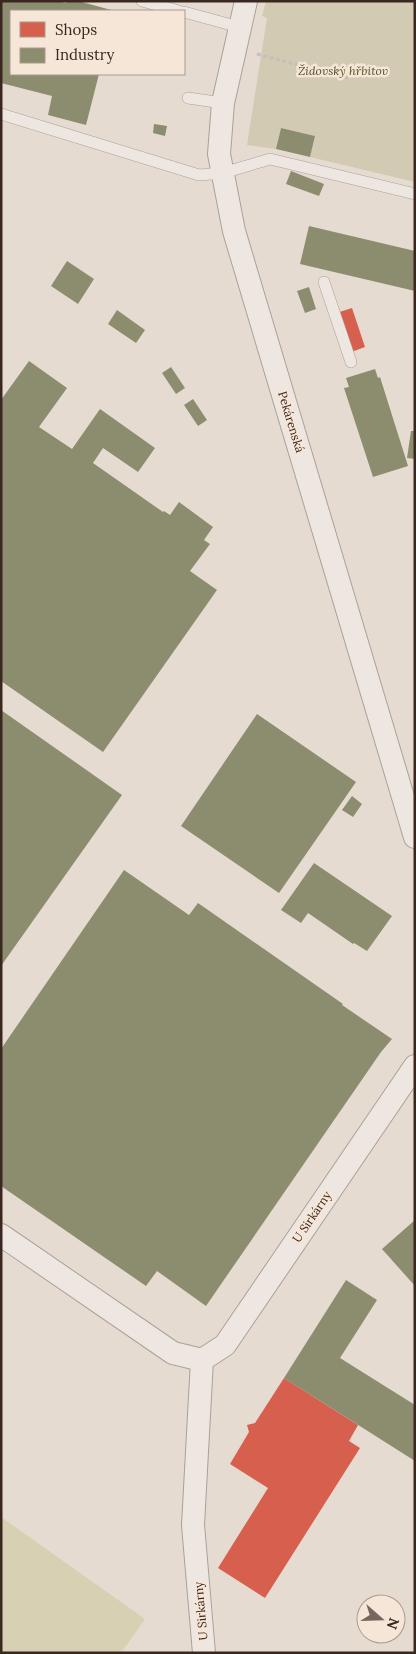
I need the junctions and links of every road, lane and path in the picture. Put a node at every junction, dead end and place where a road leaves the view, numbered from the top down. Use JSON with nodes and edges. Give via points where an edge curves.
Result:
{"nodes":[{"id":1,"x":142,"y":1,"type":"edge"},
{"id":2,"x":246,"y":1,"type":"edge"},
{"id":3,"x":175,"y":10,"type":"edge"},
{"id":4,"x":185,"y":12,"type":"edge"},
{"id":5,"x":237,"y":38,"type":"junction"},
{"id":6,"x":348,"y":78,"type":"dead end"},
{"id":7,"x":188,"y":98,"type":"dead end"},
{"id":8,"x":223,"y":103,"type":"junction"},
{"id":9,"x":1,"y":114,"type":"edge"},
{"id":10,"x":223,"y":173,"type":"junction"},
{"id":11,"x":415,"y":194,"type":"edge"},
{"id":12,"x":324,"y":282,"type":"dead end"},
{"id":13,"x":351,"y":362,"type":"dead end"},
{"id":14,"x":415,"y":837,"type":"edge"},
{"id":15,"x":415,"y":1066,"type":"edge"},
{"id":16,"x":1,"y":1235,"type":"edge"},
{"id":17,"x":202,"y":1360,"type":"junction"},
{"id":18,"x":204,"y":1653,"type":"edge"}],
"edges":[{"from":1,"to":3,"type":"lane"},
{"from":2,"to":5,"type":"street","name":"Pekárenská"},
{"from":4,"to":5,"type":"lane"},
{"from":5,"to":6,"type":"path"},
{"from":5,"to":8,"type":"street","name":"Pekárenská"},
{"from":7,"to":8,"type":"lane"},
{"from":8,"to":10,"type":"street","name":"Pekárenská","via":[[219,154]]},
{"from":9,"to":10,"type":"lane","via":[[199,175]]},
{"from":10,"to":11,"type":"lane","via":[[270,159]]},
{"from":10,"to":14,"type":"street","name":"Pekárenská","via":[[234,231]]},
{"from":12,"to":13,"type":"lane"},
{"from":15,"to":17,"type":"street","name":"U Sirkárny","via":[[225,1345]]},
{"from":16,"to":17,"type":"street","via":[[173,1353]]},
{"from":17,"to":18,"type":"street","name":"U Sirkárny","via":[[193,1525]]}]}
